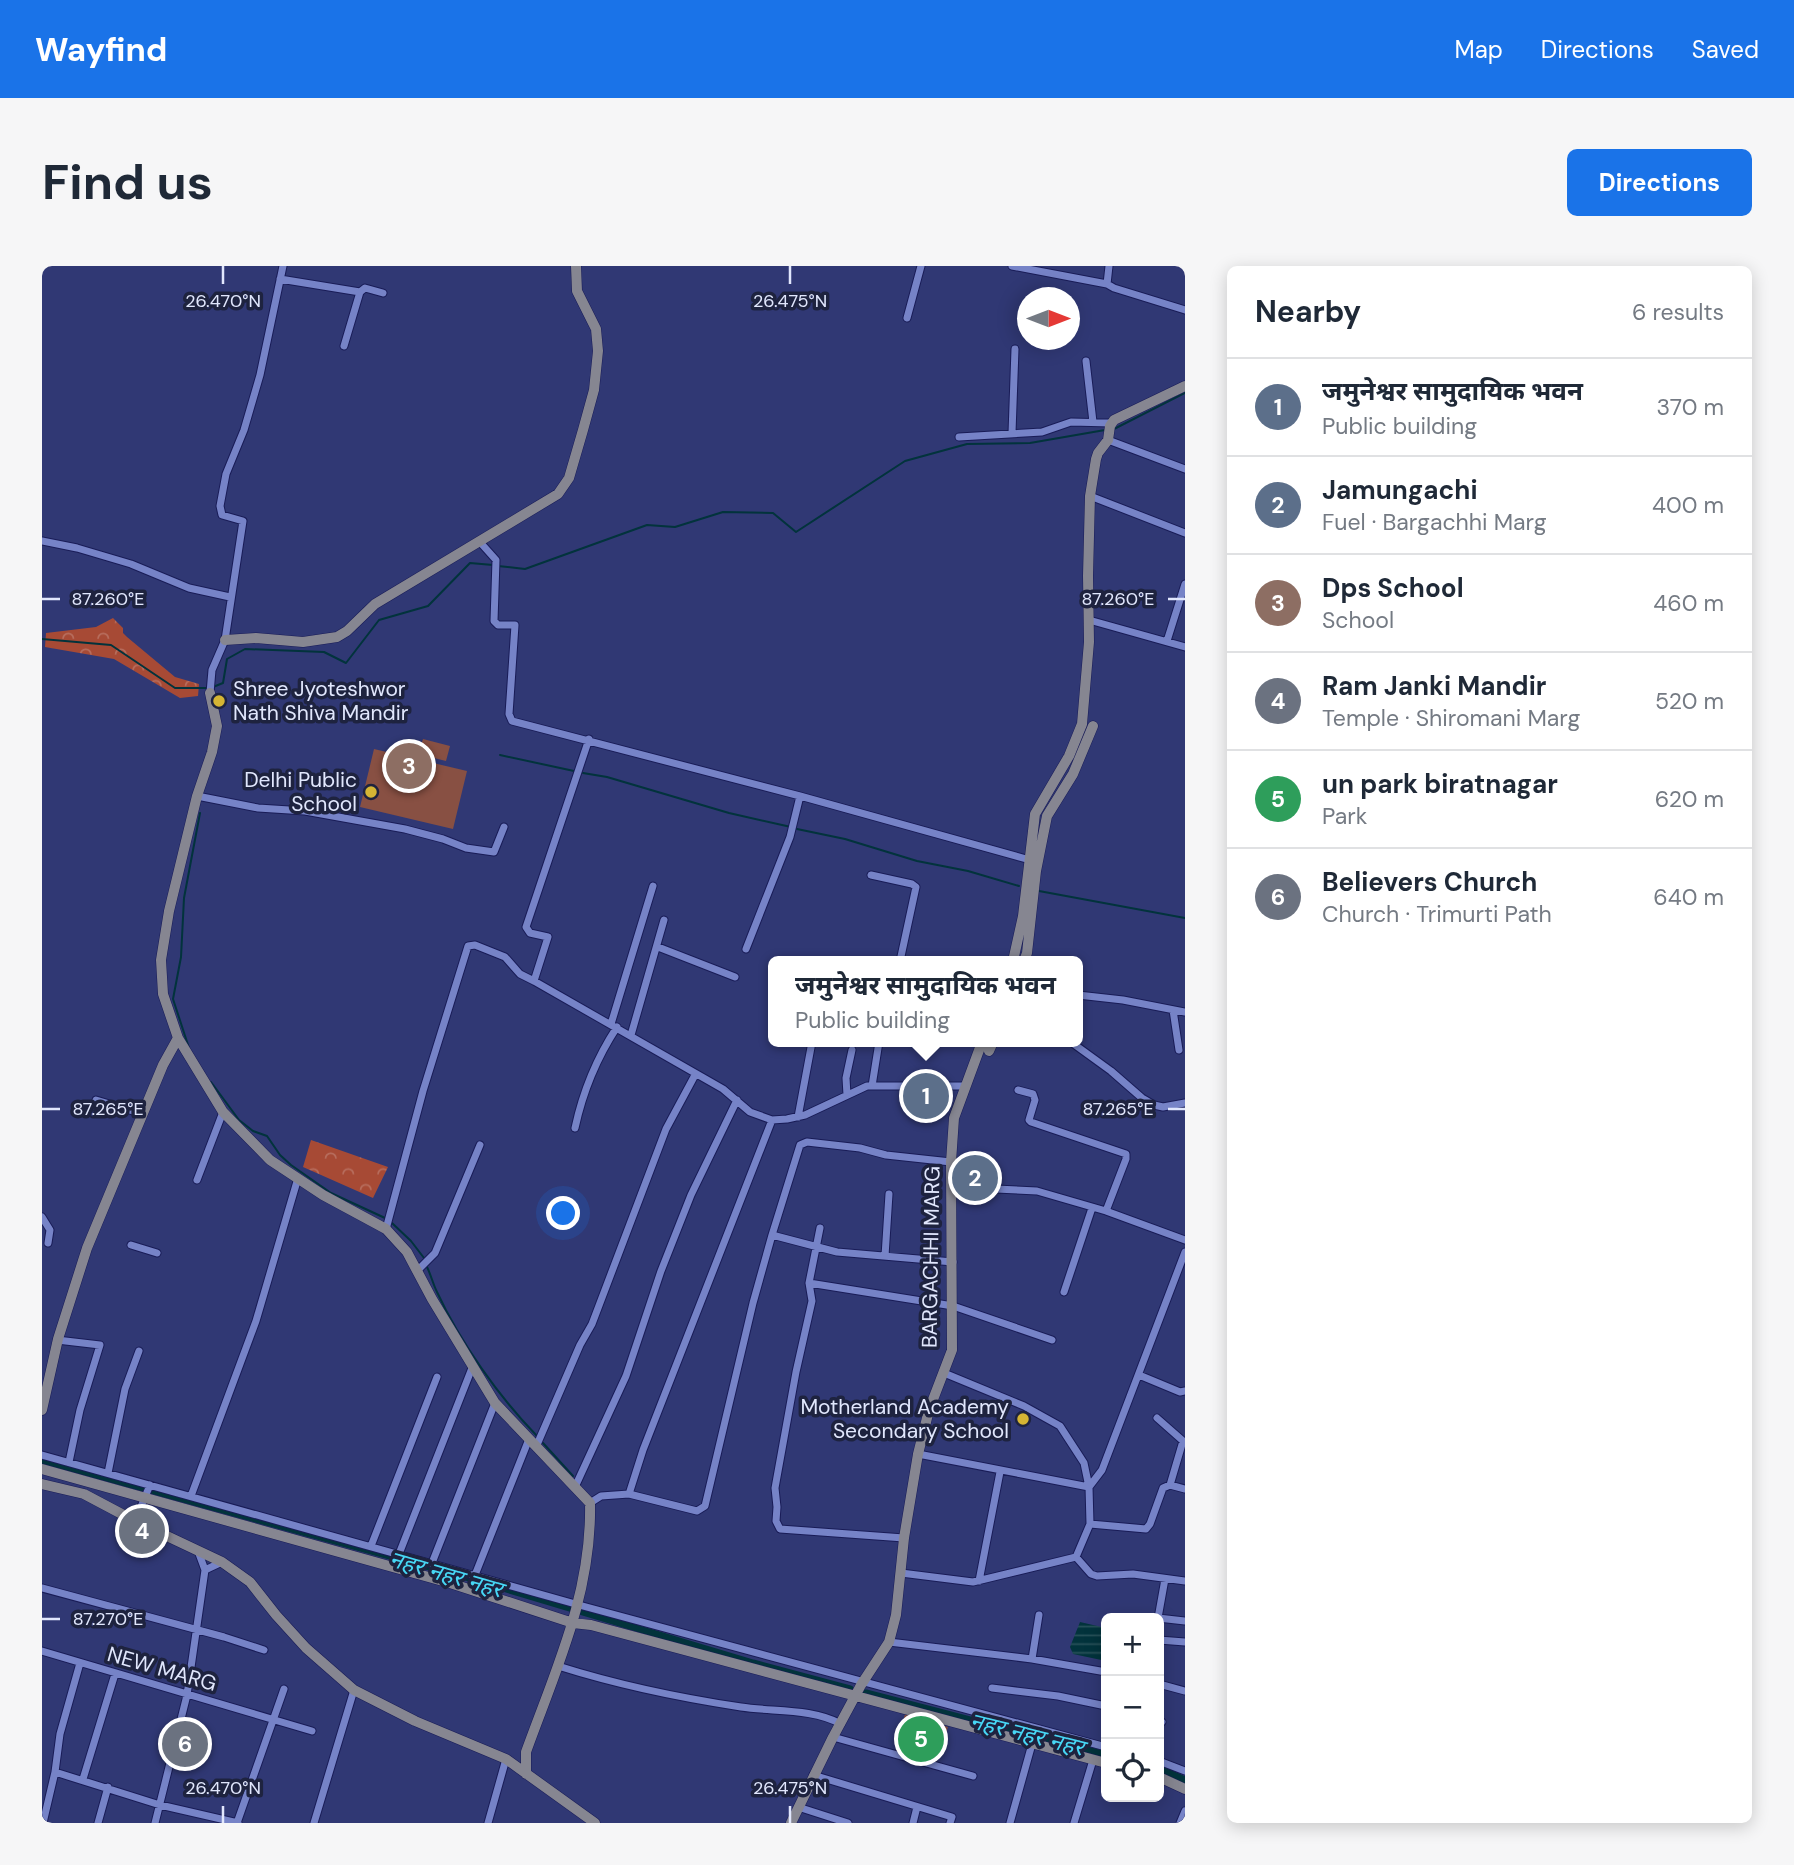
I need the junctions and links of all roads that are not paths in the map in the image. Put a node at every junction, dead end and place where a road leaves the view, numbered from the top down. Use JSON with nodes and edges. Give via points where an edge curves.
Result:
{"nodes":[{"id":1,"x":283,"y":266,"type":"edge"},
{"id":2,"x":576,"y":266,"type":"edge"},
{"id":3,"x":921,"y":266,"type":"edge"},
{"id":4,"x":1012,"y":266,"type":"edge"},
{"id":5,"x":1109,"y":266,"type":"edge"},
{"id":6,"x":280,"y":279,"type":"junction"},
{"id":7,"x":1107,"y":284,"type":"junction"},
{"id":8,"x":360,"y":292,"type":"junction"},
{"id":9,"x":383,"y":293,"type":"dead end"},
{"id":10,"x":1185,"y":310,"type":"edge"},
{"id":11,"x":907,"y":318,"type":"dead end"},
{"id":12,"x":344,"y":346,"type":"dead end"},
{"id":13,"x":1015,"y":349,"type":"dead end"},
{"id":14,"x":1086,"y":361,"type":"dead end"},
{"id":15,"x":1185,"y":386,"type":"edge"},
{"id":16,"x":1093,"y":422,"type":"junction"},
{"id":17,"x":1110,"y":431,"type":"junction"},
{"id":18,"x":1012,"y":433,"type":"junction"},
{"id":19,"x":959,"y":436,"type":"dead end"},
{"id":20,"x":1185,"y":469,"type":"edge"},
{"id":21,"x":1090,"y":496,"type":"junction"},
{"id":22,"x":1185,"y":533,"type":"edge"},
{"id":23,"x":42,"y":541,"type":"edge"},
{"id":24,"x":480,"y":541,"type":"junction"},
{"id":25,"x":1185,"y":584,"type":"edge"},
{"id":26,"x":230,"y":597,"type":"junction"},
{"id":27,"x":1090,"y":620,"type":"junction"},
{"id":28,"x":225,"y":640,"type":"junction"},
{"id":29,"x":1167,"y":641,"type":"junction"},
{"id":30,"x":1185,"y":647,"type":"edge"},
{"id":31,"x":210,"y":689,"type":"joint"},
{"id":32,"x":1093,"y":726,"type":"dead end"},
{"id":33,"x":589,"y":739,"type":"junction"},
{"id":34,"x":198,"y":796,"type":"junction"},
{"id":35,"x":800,"y":796,"type":"junction"},
{"id":36,"x":504,"y":827,"type":"dead end"},
{"id":37,"x":1030,"y":860,"type":"junction"},
{"id":38,"x":871,"y":874,"type":"dead end"},
{"id":39,"x":653,"y":886,"type":"dead end"},
{"id":40,"x":664,"y":920,"type":"dead end"},
{"id":41,"x":658,"y":947,"type":"junction"},
{"id":42,"x":746,"y":948,"type":"dead end"},
{"id":43,"x":901,"y":956,"type":"edge"},
{"id":44,"x":1014,"y":956,"type":"edge"},
{"id":45,"x":1026,"y":956,"type":"edge"},
{"id":46,"x":734,"y":977,"type":"dead end"},
{"id":47,"x":534,"y":981,"type":"junction"},
{"id":48,"x":1083,"y":995,"type":"edge"},
{"id":49,"x":1173,"y":1010,"type":"junction"},
{"id":50,"x":1185,"y":1012,"type":"edge"},
{"id":51,"x":614,"y":1025,"type":"junction"},
{"id":52,"x":631,"y":1035,"type":"junction"},
{"id":53,"x":178,"y":1038,"type":"junction"},
{"id":54,"x":812,"y":1047,"type":"edge"},
{"id":55,"x":878,"y":1047,"type":"edge"},
{"id":56,"x":980,"y":1047,"type":"edge"},
{"id":57,"x":1077,"y":1047,"type":"edge"},
{"id":58,"x":852,"y":1050,"type":"dead end"},
{"id":59,"x":1179,"y":1050,"type":"dead end"},
{"id":60,"x":695,"y":1074,"type":"junction"},
{"id":61,"x":872,"y":1086,"type":"junction"},
{"id":62,"x":965,"y":1086,"type":"junction"},
{"id":63,"x":1018,"y":1090,"type":"dead end"},
{"id":64,"x":847,"y":1095,"type":"junction"},
{"id":65,"x":96,"y":1100,"type":"dead end"},
{"id":66,"x":737,"y":1100,"type":"junction"},
{"id":67,"x":1185,"y":1103,"type":"edge"},
{"id":68,"x":223,"y":1112,"type":"junction"},
{"id":69,"x":143,"y":1114,"type":"junction"},
{"id":70,"x":798,"y":1117,"type":"junction"},
{"id":71,"x":772,"y":1120,"type":"junction"},
{"id":72,"x":575,"y":1128,"type":"dead end"},
{"id":73,"x":480,"y":1145,"type":"dead end"},
{"id":74,"x":951,"y":1162,"type":"junction"},
{"id":75,"x":298,"y":1178,"type":"junction"},
{"id":76,"x":197,"y":1180,"type":"dead end"},
{"id":77,"x":951,"y":1187,"type":"junction"},
{"id":78,"x":888,"y":1194,"type":"dead end"},
{"id":79,"x":1092,"y":1208,"type":"junction"},
{"id":80,"x":1106,"y":1211,"type":"junction"},
{"id":81,"x":42,"y":1217,"type":"edge"},
{"id":82,"x":386,"y":1228,"type":"junction"},
{"id":83,"x":820,"y":1228,"type":"dead end"},
{"id":84,"x":772,"y":1235,"type":"junction"},
{"id":85,"x":1185,"y":1240,"type":"edge"},
{"id":86,"x":48,"y":1242,"type":"dead end"},
{"id":87,"x":131,"y":1245,"type":"dead end"},
{"id":88,"x":814,"y":1247,"type":"junction"},
{"id":89,"x":1185,"y":1252,"type":"edge"},
{"id":90,"x":157,"y":1253,"type":"dead end"},
{"id":91,"x":885,"y":1256,"type":"junction"},
{"id":92,"x":953,"y":1262,"type":"junction"},
{"id":93,"x":417,"y":1271,"type":"junction"},
{"id":94,"x":808,"y":1283,"type":"junction"},
{"id":95,"x":1064,"y":1292,"type":"dead end"},
{"id":96,"x":953,"y":1306,"type":"junction"},
{"id":97,"x":57,"y":1340,"type":"junction"},
{"id":98,"x":1052,"y":1340,"type":"dead end"},
{"id":99,"x":139,"y":1352,"type":"dead end"},
{"id":100,"x":472,"y":1368,"type":"junction"},
{"id":101,"x":944,"y":1373,"type":"junction"},
{"id":102,"x":1139,"y":1375,"type":"junction"},
{"id":103,"x":437,"y":1377,"type":"dead end"},
{"id":104,"x":1185,"y":1391,"type":"edge"},
{"id":105,"x":495,"y":1403,"type":"junction"},
{"id":106,"x":42,"y":1410,"type":"edge"},
{"id":107,"x":1157,"y":1418,"type":"dead end"},
{"id":108,"x":532,"y":1443,"type":"junction"},
{"id":109,"x":918,"y":1454,"type":"junction"},
{"id":110,"x":42,"y":1455,"type":"edge"},
{"id":111,"x":69,"y":1462,"type":"junction"},
{"id":112,"x":42,"y":1469,"type":"edge"},
{"id":113,"x":1000,"y":1472,"type":"junction"},
{"id":114,"x":108,"y":1473,"type":"junction"},
{"id":115,"x":42,"y":1484,"type":"edge"},
{"id":116,"x":150,"y":1485,"type":"junction"},
{"id":117,"x":1170,"y":1486,"type":"junction"},
{"id":118,"x":575,"y":1488,"type":"junction"},
{"id":119,"x":1089,"y":1488,"type":"junction"},
{"id":120,"x":1185,"y":1489,"type":"edge"},
{"id":121,"x":629,"y":1494,"type":"junction"},
{"id":122,"x":191,"y":1496,"type":"junction"},
{"id":123,"x":145,"y":1497,"type":"junction"},
{"id":124,"x":590,"y":1503,"type":"junction"},
{"id":125,"x":135,"y":1521,"type":"junction"},
{"id":126,"x":1090,"y":1524,"type":"junction"},
{"id":127,"x":904,"y":1538,"type":"junction"},
{"id":128,"x":371,"y":1546,"type":"junction"},
{"id":129,"x":198,"y":1551,"type":"junction"},
{"id":130,"x":399,"y":1554,"type":"junction"},
{"id":131,"x":1076,"y":1557,"type":"junction"},
{"id":132,"x":222,"y":1562,"type":"junction"},
{"id":133,"x":432,"y":1563,"type":"junction"},
{"id":134,"x":205,"y":1570,"type":"junction"},
{"id":135,"x":901,"y":1573,"type":"junction"},
{"id":136,"x":475,"y":1576,"type":"junction"},
{"id":137,"x":1165,"y":1579,"type":"junction"},
{"id":138,"x":979,"y":1581,"type":"junction"},
{"id":139,"x":1185,"y":1581,"type":"edge"},
{"id":140,"x":42,"y":1588,"type":"edge"},
{"id":141,"x":576,"y":1613,"type":"junction"},
{"id":142,"x":1159,"y":1613,"type":"edge"},
{"id":143,"x":1039,"y":1615,"type":"dead end"},
{"id":144,"x":1164,"y":1619,"type":"edge"},
{"id":145,"x":1185,"y":1621,"type":"edge"},
{"id":146,"x":195,"y":1629,"type":"junction"},
{"id":147,"x":1164,"y":1640,"type":"edge"},
{"id":148,"x":890,"y":1642,"type":"junction"},
{"id":149,"x":1185,"y":1642,"type":"edge"},
{"id":150,"x":264,"y":1650,"type":"dead end"},
{"id":151,"x":42,"y":1651,"type":"edge"},
{"id":152,"x":1032,"y":1660,"type":"junction"},
{"id":153,"x":80,"y":1663,"type":"junction"},
{"id":154,"x":558,"y":1666,"type":"junction"},
{"id":155,"x":1101,"y":1671,"type":"edge"},
{"id":156,"x":115,"y":1674,"type":"junction"},
{"id":157,"x":1164,"y":1685,"type":"edge"},
{"id":158,"x":992,"y":1688,"type":"dead end"},
{"id":159,"x":284,"y":1689,"type":"dead end"},
{"id":160,"x":860,"y":1689,"type":"junction"},
{"id":161,"x":354,"y":1690,"type":"junction"},
{"id":162,"x":1185,"y":1691,"type":"edge"},
{"id":163,"x":187,"y":1695,"type":"junction"},
{"id":164,"x":1101,"y":1705,"type":"edge"},
{"id":165,"x":273,"y":1718,"type":"junction"},
{"id":166,"x":841,"y":1724,"type":"junction"},
{"id":167,"x":312,"y":1731,"type":"dead end"},
{"id":168,"x":833,"y":1737,"type":"junction"},
{"id":169,"x":1032,"y":1744,"type":"junction"},
{"id":170,"x":1101,"y":1746,"type":"edge"},
{"id":171,"x":526,"y":1752,"type":"junction"},
{"id":172,"x":506,"y":1759,"type":"junction"},
{"id":173,"x":1093,"y":1760,"type":"junction"},
{"id":174,"x":1101,"y":1762,"type":"edge"},
{"id":175,"x":1164,"y":1763,"type":"edge"},
{"id":176,"x":1185,"y":1771,"type":"edge"},
{"id":177,"x":55,"y":1772,"type":"junction"},
{"id":178,"x":526,"y":1774,"type":"junction"},
{"id":179,"x":813,"y":1775,"type":"junction"},
{"id":180,"x":973,"y":1776,"type":"dead end"},
{"id":181,"x":83,"y":1779,"type":"junction"},
{"id":182,"x":1164,"y":1779,"type":"edge"},
{"id":183,"x":108,"y":1787,"type":"junction"},
{"id":184,"x":1185,"y":1789,"type":"edge"},
{"id":185,"x":160,"y":1805,"type":"junction"},
{"id":186,"x":798,"y":1807,"type":"junction"},
{"id":187,"x":917,"y":1807,"type":"junction"},
{"id":188,"x":1185,"y":1811,"type":"edge"},
{"id":189,"x":43,"y":1823,"type":"edge"},
{"id":190,"x":98,"y":1823,"type":"edge"},
{"id":191,"x":155,"y":1823,"type":"edge"},
{"id":192,"x":238,"y":1823,"type":"edge"},
{"id":193,"x":314,"y":1823,"type":"edge"},
{"id":194,"x":488,"y":1823,"type":"edge"},
{"id":195,"x":594,"y":1823,"type":"edge"},
{"id":196,"x":791,"y":1823,"type":"edge"},
{"id":197,"x":848,"y":1823,"type":"edge"},
{"id":198,"x":913,"y":1823,"type":"edge"},
{"id":199,"x":950,"y":1823,"type":"edge"},
{"id":200,"x":1010,"y":1823,"type":"edge"},
{"id":201,"x":1074,"y":1823,"type":"edge"},
{"id":202,"x":1180,"y":1823,"type":"edge"}],
"edges":[{"from":1,"to":6,"type":"street"},
{"from":2,"to":24,"type":"street","via":[[577,291],[596,329],[598,351],[594,390],[569,478],[546,503]]},
{"from":3,"to":11,"type":"street"},
{"from":4,"to":7,"type":"street"},
{"from":5,"to":7,"type":"street"},
{"from":6,"to":8,"type":"street"},
{"from":6,"to":26,"type":"street","via":[[260,375],[226,474],[220,506],[222,514],[243,521]]},
{"from":7,"to":10,"type":"street"},
{"from":8,"to":9,"type":"street","via":[[365,288]]},
{"from":8,"to":12,"type":"street"},
{"from":13,"to":18,"type":"street"},
{"from":14,"to":16,"type":"street"},
{"from":15,"to":17,"type":"street"},
{"from":16,"to":17,"type":"street"},
{"from":16,"to":18,"type":"street"},
{"from":17,"to":20,"type":"street"},
{"from":17,"to":21,"type":"street","via":[[1098,453]]},
{"from":18,"to":19,"type":"street"},
{"from":21,"to":22,"type":"street"},
{"from":21,"to":27,"type":"street"},
{"from":23,"to":26,"type":"street"},
{"from":24,"to":28,"type":"street","via":[[375,604],[347,631],[329,640]]},
{"from":24,"to":33,"type":"street","via":[[496,560],[494,621],[515,625],[509,718]]},
{"from":25,"to":29,"type":"street"},
{"from":26,"to":28,"type":"street"},
{"from":27,"to":29,"type":"street"},
{"from":27,"to":37,"type":"street","via":[[1082,724],[1035,814]]},
{"from":28,"to":31,"type":"street"},
{"from":29,"to":30,"type":"street"},
{"from":31,"to":34,"type":"street","via":[[216,726]]},
{"from":32,"to":45,"type":"street","via":[[1073,774],[1047,816]]},
{"from":33,"to":35,"type":"street"},
{"from":33,"to":47,"type":"street","via":[[526,927],[530,933],[548,937]]},
{"from":34,"to":36,"type":"street","via":[[405,829],[494,852]]},
{"from":34,"to":53,"type":"street","via":[[161,960],[163,994]]},
{"from":35,"to":37,"type":"street"},
{"from":35,"to":42,"type":"street","via":[[790,837]]},
{"from":37,"to":44,"type":"street"},
{"from":38,"to":43,"type":"street","via":[[916,887]]},
{"from":39,"to":51,"type":"street"},
{"from":40,"to":41,"type":"street"},
{"from":41,"to":46,"type":"street"},
{"from":41,"to":52,"type":"street"},
{"from":47,"to":51,"type":"street"},
{"from":47,"to":82,"type":"street","via":[[520,974],[505,957],[468,946]]},
{"from":48,"to":49,"type":"street"},
{"from":49,"to":50,"type":"street"},
{"from":49,"to":59,"type":"street"},
{"from":51,"to":52,"type":"street"},
{"from":51,"to":72,"type":"street","via":[[585,1089]]},
{"from":52,"to":60,"type":"street"},
{"from":53,"to":68,"type":"street"},
{"from":53,"to":69,"type":"street"},
{"from":54,"to":70,"type":"street"},
{"from":55,"to":61,"type":"street"},
{"from":56,"to":62,"type":"street","name":"BARGACHHI MARG"},
{"from":57,"to":67,"type":"street","via":[[1154,1105]]},
{"from":58,"to":64,"type":"street"},
{"from":60,"to":66,"type":"street"},
{"from":60,"to":108,"type":"street","via":[[666,1129],[592,1324]]},
{"from":61,"to":62,"type":"street"},
{"from":61,"to":64,"type":"street"},
{"from":62,"to":74,"type":"street","name":"BARGACHHI MARG","via":[[954,1118]]},
{"from":63,"to":80,"type":"street","via":[[1033,1094],[1031,1122],[1126,1154]]},
{"from":64,"to":70,"type":"street"},
{"from":65,"to":69,"type":"street"},
{"from":66,"to":71,"type":"street","via":[[756,1115]]},
{"from":66,"to":118,"type":"street","via":[[691,1195],[626,1376]]},
{"from":68,"to":75,"type":"street","via":[[271,1160]]},
{"from":68,"to":76,"type":"street"},
{"from":69,"to":97,"type":"street","via":[[87,1248]]},
{"from":70,"to":71,"type":"street"},
{"from":71,"to":121,"type":"street"},
{"from":73,"to":93,"type":"street","via":[[435,1253]]},
{"from":74,"to":77,"type":"street","name":"BARGACHHI MARG"},
{"from":74,"to":84,"type":"street","via":[[886,1156],[860,1148],[800,1145]]},
{"from":75,"to":82,"type":"street"},
{"from":75,"to":122,"type":"street","via":[[256,1321]]},
{"from":77,"to":79,"type":"street","via":[[1037,1191]]},
{"from":77,"to":92,"type":"street","name":"BARGACHHI MARG"},
{"from":78,"to":91,"type":"street"},
{"from":79,"to":80,"type":"street"},
{"from":79,"to":95,"type":"street"},
{"from":80,"to":85,"type":"street"},
{"from":81,"to":86,"type":"street","via":[[50,1230]]},
{"from":82,"to":93,"type":"street"},
{"from":83,"to":88,"type":"street"},
{"from":84,"to":88,"type":"street"},
{"from":84,"to":121,"type":"street","via":[[705,1506],[697,1511]]},
{"from":87,"to":90,"type":"street"},
{"from":88,"to":91,"type":"street"},
{"from":88,"to":94,"type":"street"},
{"from":89,"to":102,"type":"street"},
{"from":91,"to":92,"type":"street"},
{"from":92,"to":96,"type":"street","name":"BARGACHHI MARG"},
{"from":93,"to":100,"type":"street"},
{"from":94,"to":96,"type":"street"},
{"from":94,"to":127,"type":"street","via":[[812,1301],[775,1488],[777,1525],[780,1529]]},
{"from":96,"to":98,"type":"street"},
{"from":96,"to":101,"type":"street","name":"BARGACHHI MARG","via":[[952,1350]]},
{"from":97,"to":106,"type":"street"},
{"from":97,"to":111,"type":"street","via":[[100,1345],[79,1410]]},
{"from":99,"to":114,"type":"street","via":[[125,1389]]},
{"from":100,"to":105,"type":"street"},
{"from":100,"to":130,"type":"street"},
{"from":101,"to":109,"type":"street","name":"BARGACHHI MARG"},
{"from":101,"to":119,"type":"street","via":[[1060,1426],[1084,1463]]},
{"from":102,"to":104,"type":"street"},
{"from":102,"to":119,"type":"street","via":[[1102,1470]]},
{"from":103,"to":128,"type":"street"},
{"from":105,"to":108,"type":"street"},
{"from":105,"to":133,"type":"street"},
{"from":107,"to":117,"type":"street","via":[[1183,1441]]},
{"from":108,"to":118,"type":"street"},
{"from":108,"to":136,"type":"street"},
{"from":109,"to":113,"type":"street"},
{"from":109,"to":127,"type":"street","name":"BARGACHHI MARG"},
{"from":110,"to":111,"type":"street"},
{"from":111,"to":114,"type":"street"},
{"from":112,"to":123,"type":"street"},
{"from":113,"to":119,"type":"street"},
{"from":113,"to":138,"type":"street"},
{"from":114,"to":116,"type":"street"},
{"from":115,"to":125,"type":"street","via":[[84,1494]]},
{"from":116,"to":122,"type":"street"},
{"from":116,"to":123,"type":"street"},
{"from":117,"to":120,"type":"street"},
{"from":117,"to":126,"type":"street","via":[[1163,1488],[1146,1529]]},
{"from":118,"to":124,"type":"street"},
{"from":119,"to":126,"type":"street"},
{"from":121,"to":124,"type":"street","via":[[601,1496]]},
{"from":122,"to":128,"type":"street"},
{"from":123,"to":125,"type":"street"},
{"from":123,"to":141,"type":"street","via":[[450,1583]]},
{"from":124,"to":141,"type":"street","via":[[590,1538]]},
{"from":125,"to":129,"type":"street"},
{"from":126,"to":131,"type":"street"},
{"from":127,"to":135,"type":"street","name":"BARGACHHI MARG"},
{"from":128,"to":130,"type":"street"},
{"from":129,"to":132,"type":"street"},
{"from":129,"to":134,"type":"street"},
{"from":130,"to":133,"type":"street"},
{"from":131,"to":137,"type":"street","via":[[1094,1575]]},
{"from":131,"to":138,"type":"street"},
{"from":132,"to":134,"type":"street"},
{"from":132,"to":161,"type":"street","via":[[250,1582],[306,1648]]},
{"from":133,"to":136,"type":"street"},
{"from":134,"to":146,"type":"street"},
{"from":135,"to":138,"type":"street"},
{"from":135,"to":148,"type":"street","name":"BARGACHHI MARG"},
{"from":136,"to":141,"type":"street"},
{"from":137,"to":139,"type":"street"},
{"from":137,"to":142,"type":"street"},
{"from":140,"to":146,"type":"street"},
{"from":141,"to":154,"type":"street"},
{"from":141,"to":160,"type":"street"},
{"from":141,"to":160,"type":"street","via":[[592,1625]]},
{"from":143,"to":152,"type":"street"},
{"from":144,"to":145,"type":"street"},
{"from":146,"to":150,"type":"street"},
{"from":146,"to":163,"type":"street"},
{"from":147,"to":149,"type":"street"},
{"from":148,"to":152,"type":"street"},
{"from":148,"to":160,"type":"street","name":"BARGACHHI MARG"},
{"from":151,"to":153,"type":"street","name":"NEW MARG"},
{"from":152,"to":155,"type":"street"},
{"from":153,"to":156,"type":"street","name":"NEW MARG"},
{"from":153,"to":177,"type":"street"},
{"from":154,"to":166,"type":"street","via":[[741,1707],[825,1716]]},
{"from":154,"to":171,"type":"street"},
{"from":156,"to":163,"type":"street","name":"NEW MARG"},
{"from":156,"to":181,"type":"street"},
{"from":157,"to":162,"type":"street"},
{"from":158,"to":164,"type":"street"},
{"from":159,"to":165,"type":"street"},
{"from":160,"to":166,"type":"street","name":"BARGACHHI MARG"},
{"from":160,"to":169,"type":"street"},
{"from":160,"to":170,"type":"street"},
{"from":161,"to":172,"type":"street"},
{"from":161,"to":193,"type":"street"},
{"from":163,"to":165,"type":"street","name":"NEW MARG"},
{"from":163,"to":185,"type":"street"},
{"from":165,"to":167,"type":"street","name":"NEW MARG"},
{"from":165,"to":192,"type":"street"},
{"from":166,"to":168,"type":"street","name":"BARGACHHI MARG"},
{"from":168,"to":179,"type":"street","name":"BARGACHHI MARG"},
{"from":168,"to":180,"type":"street"},
{"from":169,"to":173,"type":"street"},
{"from":169,"to":200,"type":"street"},
{"from":171,"to":172,"type":"street"},
{"from":171,"to":178,"type":"street"},
{"from":172,"to":178,"type":"street"},
{"from":172,"to":194,"type":"street"},
{"from":173,"to":174,"type":"street"},
{"from":173,"to":201,"type":"street"},
{"from":175,"to":176,"type":"street"},
{"from":177,"to":181,"type":"street"},
{"from":177,"to":189,"type":"street"},
{"from":178,"to":195,"type":"street"},
{"from":179,"to":186,"type":"street","name":"BARGACHHI MARG"},
{"from":179,"to":187,"type":"street"},
{"from":181,"to":183,"type":"street"},
{"from":182,"to":184,"type":"street"},
{"from":183,"to":185,"type":"street"},
{"from":183,"to":190,"type":"street"},
{"from":185,"to":191,"type":"street"},
{"from":185,"to":192,"type":"street"},
{"from":186,"to":196,"type":"street","name":"BARGACHHI MARG"},
{"from":186,"to":197,"type":"street"},
{"from":187,"to":198,"type":"street"},
{"from":187,"to":199,"type":"street","via":[[952,1816]]},
{"from":188,"to":202,"type":"street"}]}
